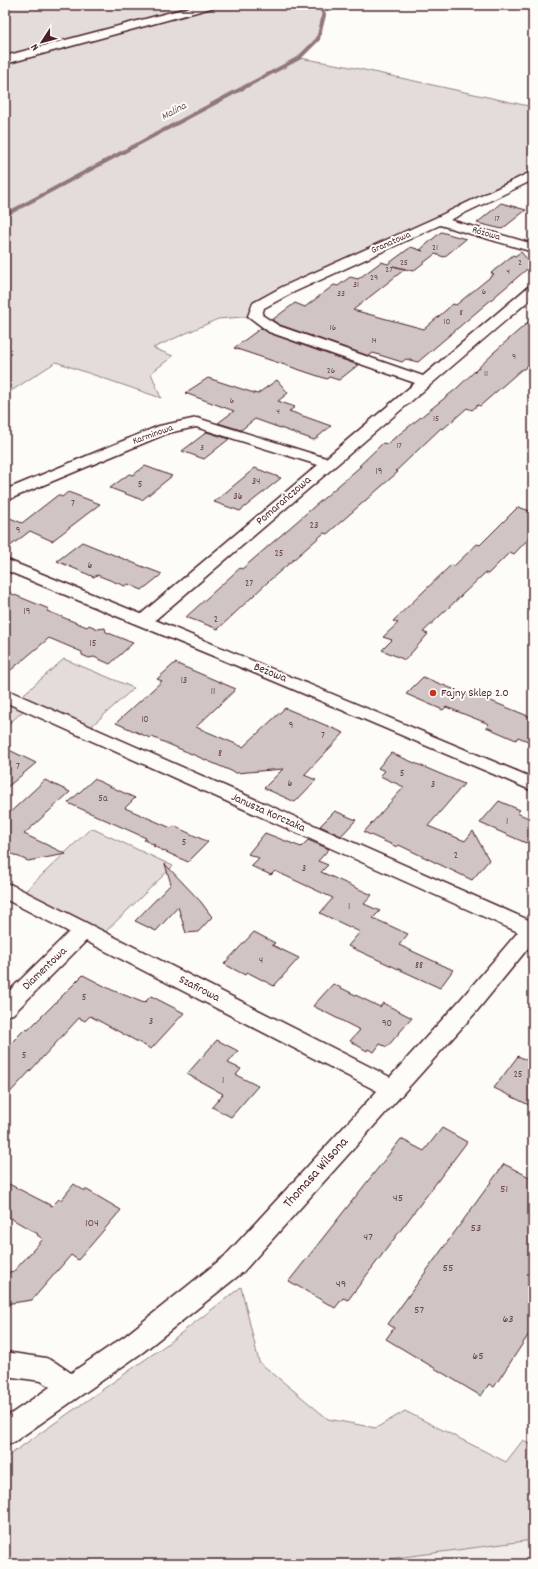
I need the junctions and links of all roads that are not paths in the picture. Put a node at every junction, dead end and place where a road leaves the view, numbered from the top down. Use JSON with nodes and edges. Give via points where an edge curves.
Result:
{"nodes":[{"id":1,"x":211,"y":5,"type":"edge"},
{"id":2,"x":5,"y":60,"type":"edge"},
{"id":3,"x":533,"y":175,"type":"edge"},
{"id":4,"x":439,"y":221,"type":"junction"},
{"id":5,"x":533,"y":248,"type":"edge"},
{"id":6,"x":533,"y":290,"type":"edge"},
{"id":7,"x":424,"y":381,"type":"junction"},
{"id":8,"x":328,"y":463,"type":"junction"},
{"id":9,"x":5,"y":496,"type":"edge"},
{"id":10,"x":5,"y":564,"type":"edge"},
{"id":11,"x":143,"y":621,"type":"junction"},
{"id":12,"x":5,"y":695,"type":"edge"},
{"id":13,"x":533,"y":785,"type":"edge"},
{"id":14,"x":5,"y":890,"type":"edge"},
{"id":15,"x":532,"y":929,"type":"edge"},
{"id":16,"x":84,"y":930,"type":"junction"},
{"id":17,"x":5,"y":1008,"type":"edge"},
{"id":18,"x":393,"y":1089,"type":"junction"},
{"id":19,"x":5,"y":1364,"type":"edge"},
{"id":20,"x":71,"y":1387,"type":"junction"},
{"id":21,"x":5,"y":1433,"type":"edge"}],
"edges":[{"from":1,"to":2,"type":"main road"},
{"from":3,"to":4,"type":"street","name":"Granatowa"},
{"from":4,"to":5,"type":"street","name":"Różowa"},
{"from":4,"to":7,"type":"street","name":"Granatowa","via":[[287,290],[258,306],[255,316],[274,329]]},
{"from":6,"to":7,"type":"street","name":"Pomarańczowa"},
{"from":7,"to":8,"type":"street","name":"Pomarańczowa"},
{"from":8,"to":9,"type":"street","name":"Karminowa","via":[[197,422],[164,429]]},
{"from":8,"to":11,"type":"street","name":"Pomarańczowa"},
{"from":10,"to":11,"type":"street","name":"Beżowa"},
{"from":11,"to":13,"type":"street","name":"Beżowa"},
{"from":12,"to":15,"type":"street","name":"Janusza Korczaka"},
{"from":14,"to":16,"type":"street","name":"Szafirowa"},
{"from":15,"to":18,"type":"street","name":"Thomasa Wilsona","via":[[468,1006]]},
{"from":16,"to":17,"type":"street","name":"Diamentowa"},
{"from":16,"to":18,"type":"street","name":"Szafirowa"},
{"from":18,"to":20,"type":"street","name":"Thomasa Wilsona","via":[[234,1264],[134,1344]]},
{"from":19,"to":20,"type":"street","via":[[46,1370]]},
{"from":20,"to":21,"type":"street","name":"Thomasa Wilsona"}]}
